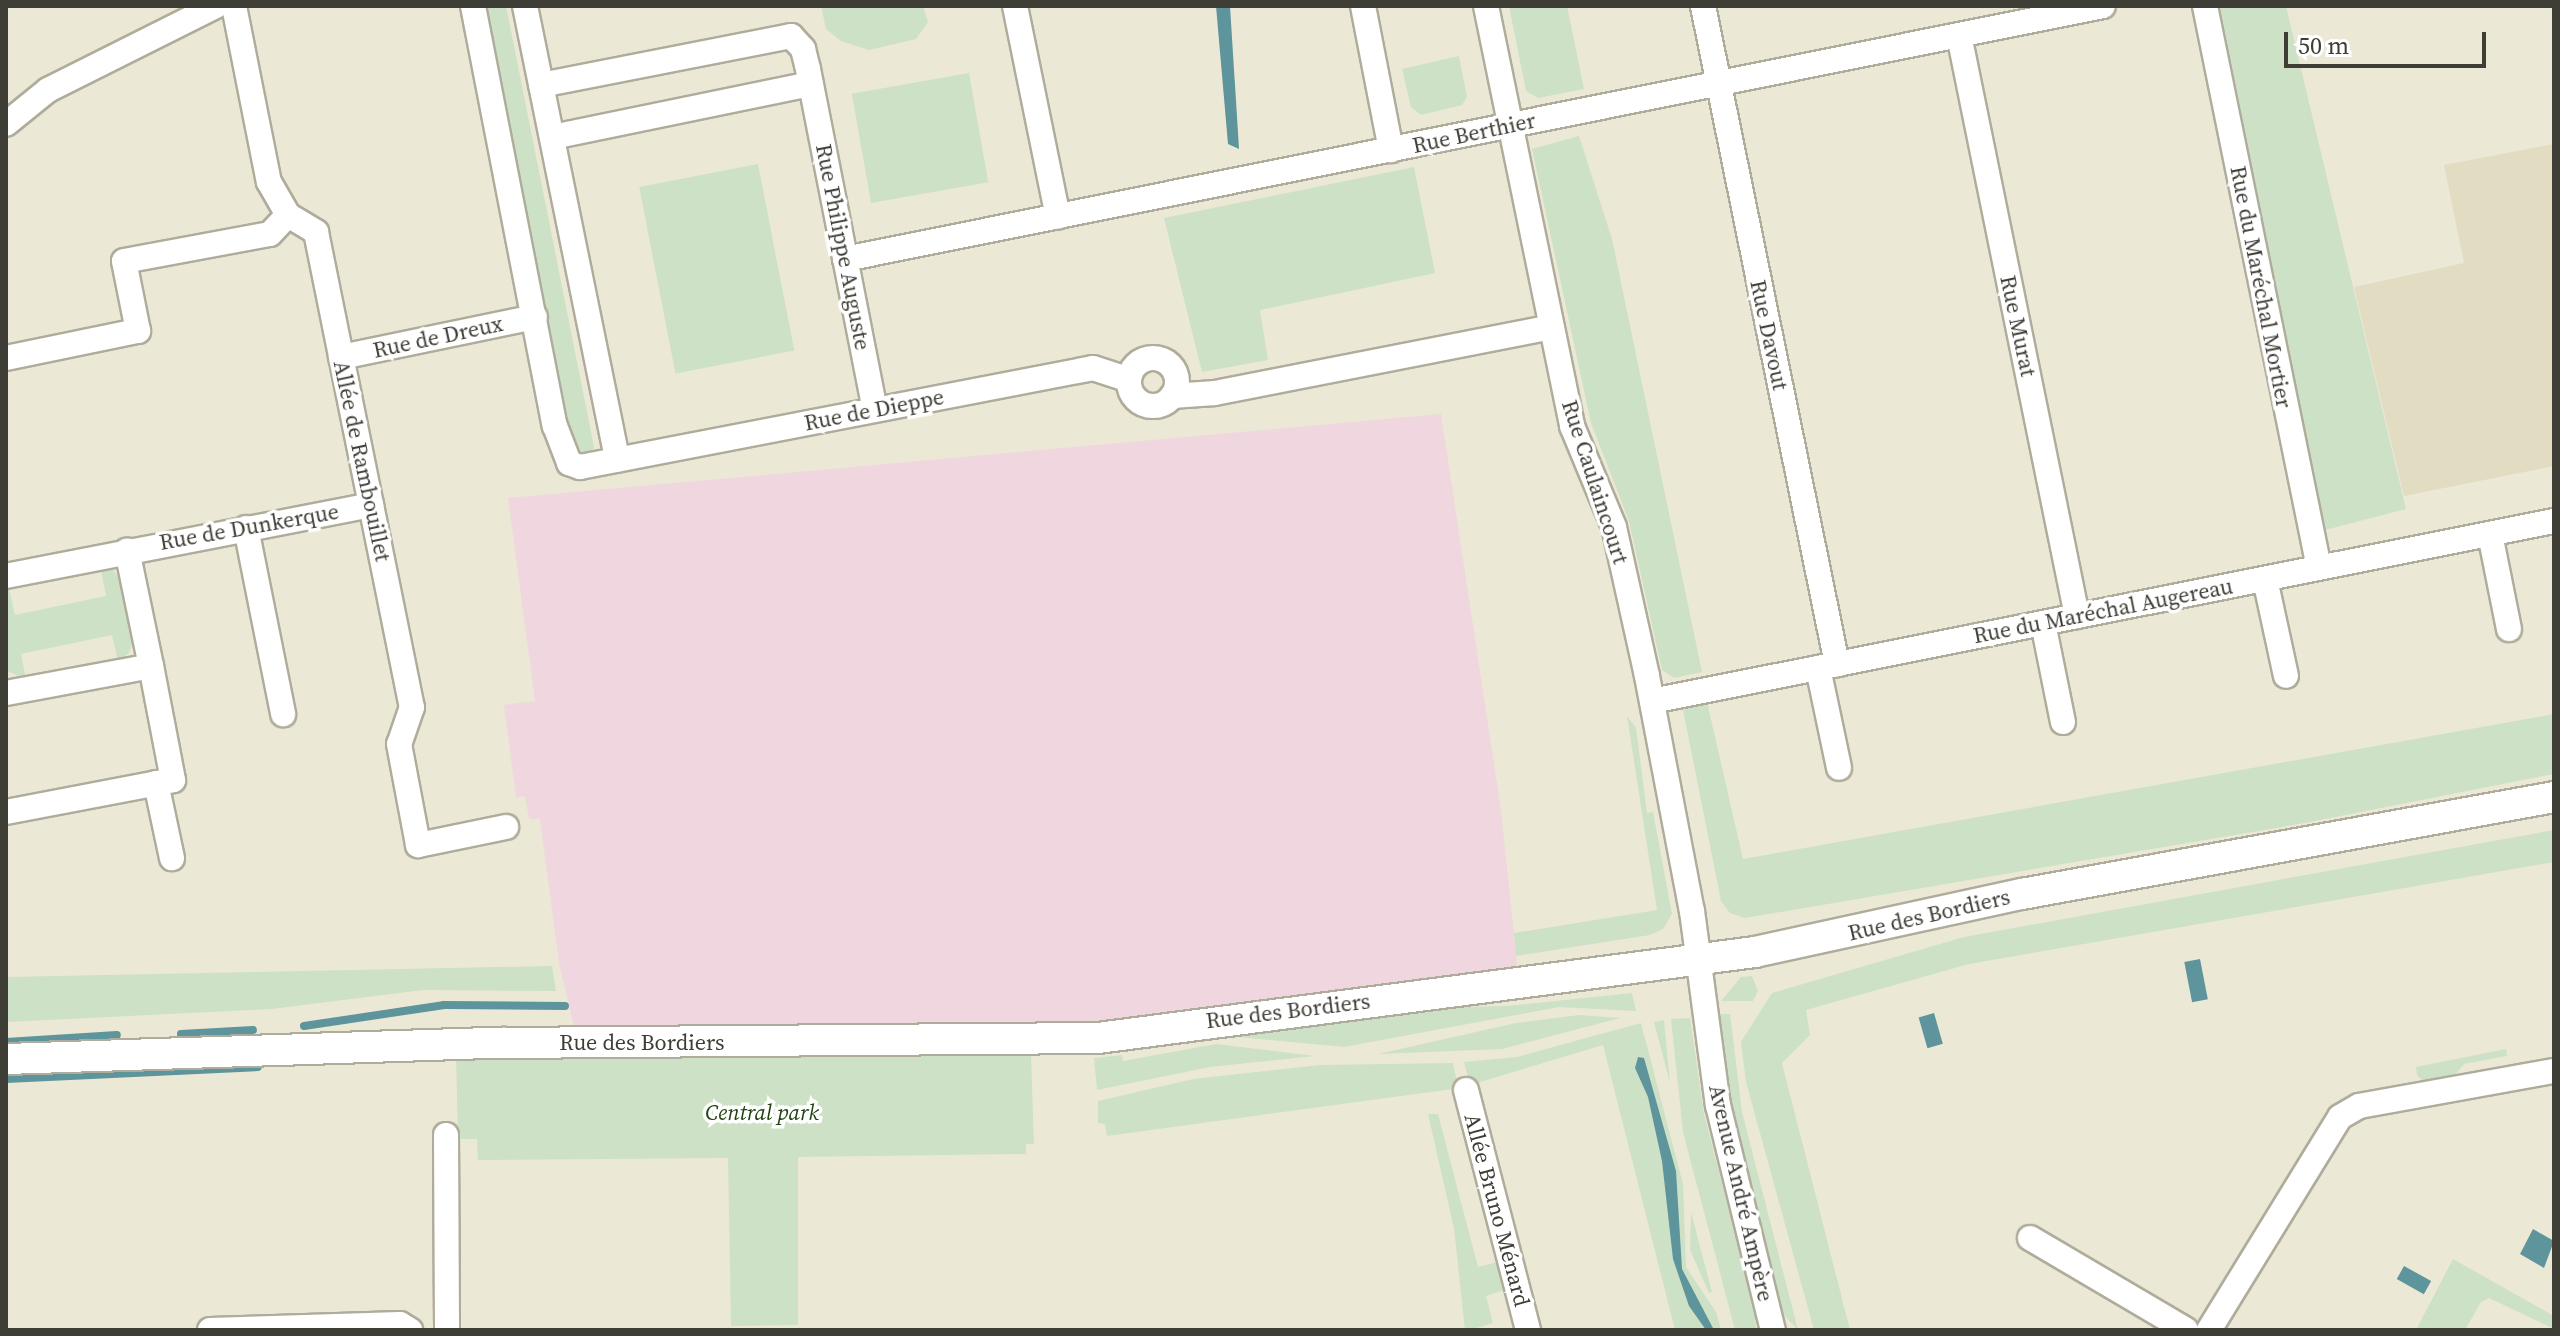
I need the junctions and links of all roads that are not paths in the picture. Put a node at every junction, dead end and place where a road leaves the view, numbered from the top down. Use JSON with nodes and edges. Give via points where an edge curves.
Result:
{"nodes":[{"id":1,"x":216,"y":6,"type":"edge"},
{"id":2,"x":234,"y":6,"type":"edge"},
{"id":3,"x":473,"y":6,"type":"edge"},
{"id":4,"x":525,"y":6,"type":"edge"},
{"id":5,"x":1015,"y":6,"type":"edge"},
{"id":6,"x":1363,"y":6,"type":"edge"},
{"id":7,"x":1486,"y":6,"type":"edge"},
{"id":8,"x":1703,"y":6,"type":"edge"},
{"id":9,"x":2103,"y":6,"type":"edge"},
{"id":10,"x":2205,"y":6,"type":"edge"},
{"id":11,"x":2015,"y":15,"type":"edge"},
{"id":12,"x":1959,"y":35,"type":"junction"},
{"id":13,"x":811,"y":84,"type":"junction"},
{"id":14,"x":1718,"y":84,"type":"junction"},
{"id":15,"x":541,"y":85,"type":"junction"},
{"id":16,"x":6,"y":124,"type":"edge"},
{"id":17,"x":1511,"y":124,"type":"junction"},
{"id":18,"x":552,"y":137,"type":"junction"},
{"id":19,"x":1391,"y":150,"type":"junction"},
{"id":20,"x":288,"y":215,"type":"junction"},
{"id":21,"x":1058,"y":217,"type":"junction"},
{"id":22,"x":845,"y":259,"type":"junction"},
{"id":23,"x":535,"y":317,"type":"junction"},
{"id":24,"x":1552,"y":327,"type":"junction"},
{"id":25,"x":341,"y":357,"type":"junction"},
{"id":26,"x":6,"y":358,"type":"edge"},
{"id":27,"x":1129,"y":380,"type":"junction"},
{"id":28,"x":1172,"y":396,"type":"junction"},
{"id":29,"x":875,"y":409,"type":"junction"},
{"id":30,"x":617,"y":460,"type":"junction"},
{"id":31,"x":371,"y":505,"type":"junction"},
{"id":32,"x":2554,"y":521,"type":"edge"},
{"id":33,"x":246,"y":528,"type":"junction"},
{"id":34,"x":2490,"y":534,"type":"junction"},
{"id":35,"x":127,"y":550,"type":"junction"},
{"id":36,"x":2319,"y":568,"type":"junction"},
{"id":37,"x":6,"y":576,"type":"edge"},
{"id":38,"x":2265,"y":579,"type":"junction"},
{"id":39,"x":2077,"y":616,"type":"junction"},
{"id":40,"x":2043,"y":623,"type":"junction"},
{"id":41,"x":2509,"y":629,"type":"dead end"},
{"id":42,"x":151,"y":666,"type":"junction"},
{"id":43,"x":1828,"y":666,"type":"junction"},
{"id":44,"x":2286,"y":676,"type":"dead end"},
{"id":45,"x":6,"y":693,"type":"edge"},
{"id":46,"x":1652,"y":701,"type":"junction"},
{"id":47,"x":283,"y":714,"type":"dead end"},
{"id":48,"x":2063,"y":722,"type":"dead end"},
{"id":49,"x":1839,"y":768,"type":"dead end"},
{"id":50,"x":156,"y":783,"type":"junction"},
{"id":51,"x":2554,"y":797,"type":"edge"},
{"id":52,"x":6,"y":812,"type":"edge"},
{"id":53,"x":506,"y":827,"type":"dead end"},
{"id":54,"x":172,"y":858,"type":"dead end"},
{"id":55,"x":1699,"y":959,"type":"junction"},
{"id":56,"x":6,"y":1059,"type":"edge"},
{"id":57,"x":2554,"y":1071,"type":"edge"},
{"id":58,"x":1466,"y":1090,"type":"dead end"},
{"id":59,"x":446,"y":1135,"type":"dead end"},
{"id":60,"x":2030,"y":1238,"type":"dead end"},
{"id":61,"x":210,"y":1330,"type":"edge"},
{"id":62,"x":410,"y":1330,"type":"edge"},
{"id":63,"x":447,"y":1330,"type":"edge"},
{"id":64,"x":1528,"y":1330,"type":"edge"},
{"id":65,"x":1773,"y":1330,"type":"edge"},
{"id":66,"x":2186,"y":1330,"type":"edge"},
{"id":67,"x":2209,"y":1330,"type":"edge"}],
"edges":[{"from":1,"to":16,"type":"street","via":[[48,90]]},
{"from":2,"to":20,"type":"street","name":"Allée de Rambouillet","via":[[269,182]]},
{"from":3,"to":23,"type":"street","name":"Rue de Dieppe"},
{"from":4,"to":15,"type":"street"},
{"from":5,"to":21,"type":"street"},
{"from":6,"to":19,"type":"street"},
{"from":7,"to":17,"type":"street","name":"Rue Caulaincourt"},
{"from":8,"to":14,"type":"street","name":"Rue Davout"},
{"from":9,"to":11,"type":"street","name":"Rue Berthier"},
{"from":10,"to":36,"type":"street","name":"Rue du Maréchal Mortier"},
{"from":11,"to":12,"type":"street","name":"Rue Berthier"},
{"from":12,"to":14,"type":"street","name":"Rue Berthier"},
{"from":12,"to":39,"type":"street","name":"Rue Murat"},
{"from":13,"to":15,"type":"street","name":"Rue Philippe Auguste","via":[[803,49],[791,36]]},
{"from":13,"to":18,"type":"street"},
{"from":13,"to":22,"type":"street","name":"Rue Philippe Auguste"},
{"from":14,"to":17,"type":"street","name":"Rue Berthier"},
{"from":14,"to":43,"type":"street","name":"Rue Davout"},
{"from":15,"to":18,"type":"street"},
{"from":17,"to":19,"type":"street","name":"Rue Berthier"},
{"from":17,"to":24,"type":"street","name":"Rue Caulaincourt"},
{"from":18,"to":30,"type":"street"},
{"from":19,"to":21,"type":"street","name":"Rue Berthier"},
{"from":20,"to":25,"type":"street","name":"Allée de Rambouillet","via":[[316,232]]},
{"from":20,"to":26,"type":"street","via":[[270,234],[124,261],[138,331]]},
{"from":21,"to":22,"type":"street","name":"Rue Berthier"},
{"from":22,"to":29,"type":"street","name":"Rue Philippe Auguste"},
{"from":23,"to":25,"type":"street","name":"Rue de Dreux"},
{"from":23,"to":30,"type":"street","name":"Rue de Dieppe","via":[[561,450],[569,463],[580,467]]},
{"from":24,"to":28,"type":"street","name":"Rue de Dieppe","via":[[1215,393]]},
{"from":24,"to":46,"type":"street","name":"Rue Caulaincourt","via":[[1572,426],[1614,527]]},
{"from":25,"to":31,"type":"street","name":"Allée de Rambouillet"},
{"from":27,"to":28,"type":"street","name":"Rue de Dieppe","via":[[1132,394],[1144,404],[1159,405]]},
{"from":27,"to":28,"type":"street","via":[[1140,362],[1161,360],[1175,375]]},
{"from":27,"to":29,"type":"street","name":"Rue de Dieppe","via":[[1093,368]]},
{"from":29,"to":30,"type":"street","name":"Rue de Dieppe"},
{"from":31,"to":33,"type":"street","name":"Rue de Dunkerque"},
{"from":31,"to":53,"type":"street","name":"Allée de Rambouillet","via":[[412,707],[399,744],[418,845]]},
{"from":32,"to":34,"type":"street","name":"Rue du Maréchal Augereau"},
{"from":33,"to":35,"type":"street","name":"Rue de Dunkerque"},
{"from":33,"to":47,"type":"street"},
{"from":34,"to":36,"type":"street","name":"Rue du Maréchal Augereau"},
{"from":34,"to":41,"type":"street"},
{"from":35,"to":37,"type":"street","name":"Rue de Dunkerque"},
{"from":35,"to":42,"type":"street"},
{"from":36,"to":38,"type":"street","name":"Rue du Maréchal Augereau"},
{"from":38,"to":39,"type":"street","name":"Rue du Maréchal Augereau"},
{"from":38,"to":44,"type":"street"},
{"from":39,"to":40,"type":"street","name":"Rue du Maréchal Augereau"},
{"from":40,"to":43,"type":"street","name":"Rue du Maréchal Augereau"},
{"from":40,"to":48,"type":"street"},
{"from":42,"to":45,"type":"street"},
{"from":42,"to":50,"type":"street","via":[[173,780]]},
{"from":43,"to":46,"type":"street","name":"Rue du Maréchal Augereau"},
{"from":43,"to":49,"type":"street","name":"Rue Davout"},
{"from":46,"to":55,"type":"street","name":"Rue Caulaincourt"},
{"from":50,"to":52,"type":"street"},
{"from":50,"to":54,"type":"street"},
{"from":51,"to":55,"type":"street","name":"Rue des Bordiers"},
{"from":55,"to":56,"type":"street","name":"Rue des Bordiers","via":[[1065,1041],[485,1044]]},
{"from":55,"to":65,"type":"street","name":"Avenue André Ampère","via":[[1718,1105]]},
{"from":57,"to":67,"type":"street","via":[[2359,1106],[2340,1117]]},
{"from":58,"to":64,"type":"street","name":"Allée Bruno Ménard"},
{"from":59,"to":63,"type":"street"},
{"from":60,"to":66,"type":"street"},
{"from":61,"to":62,"type":"street","via":[[400,1324]]}]}
